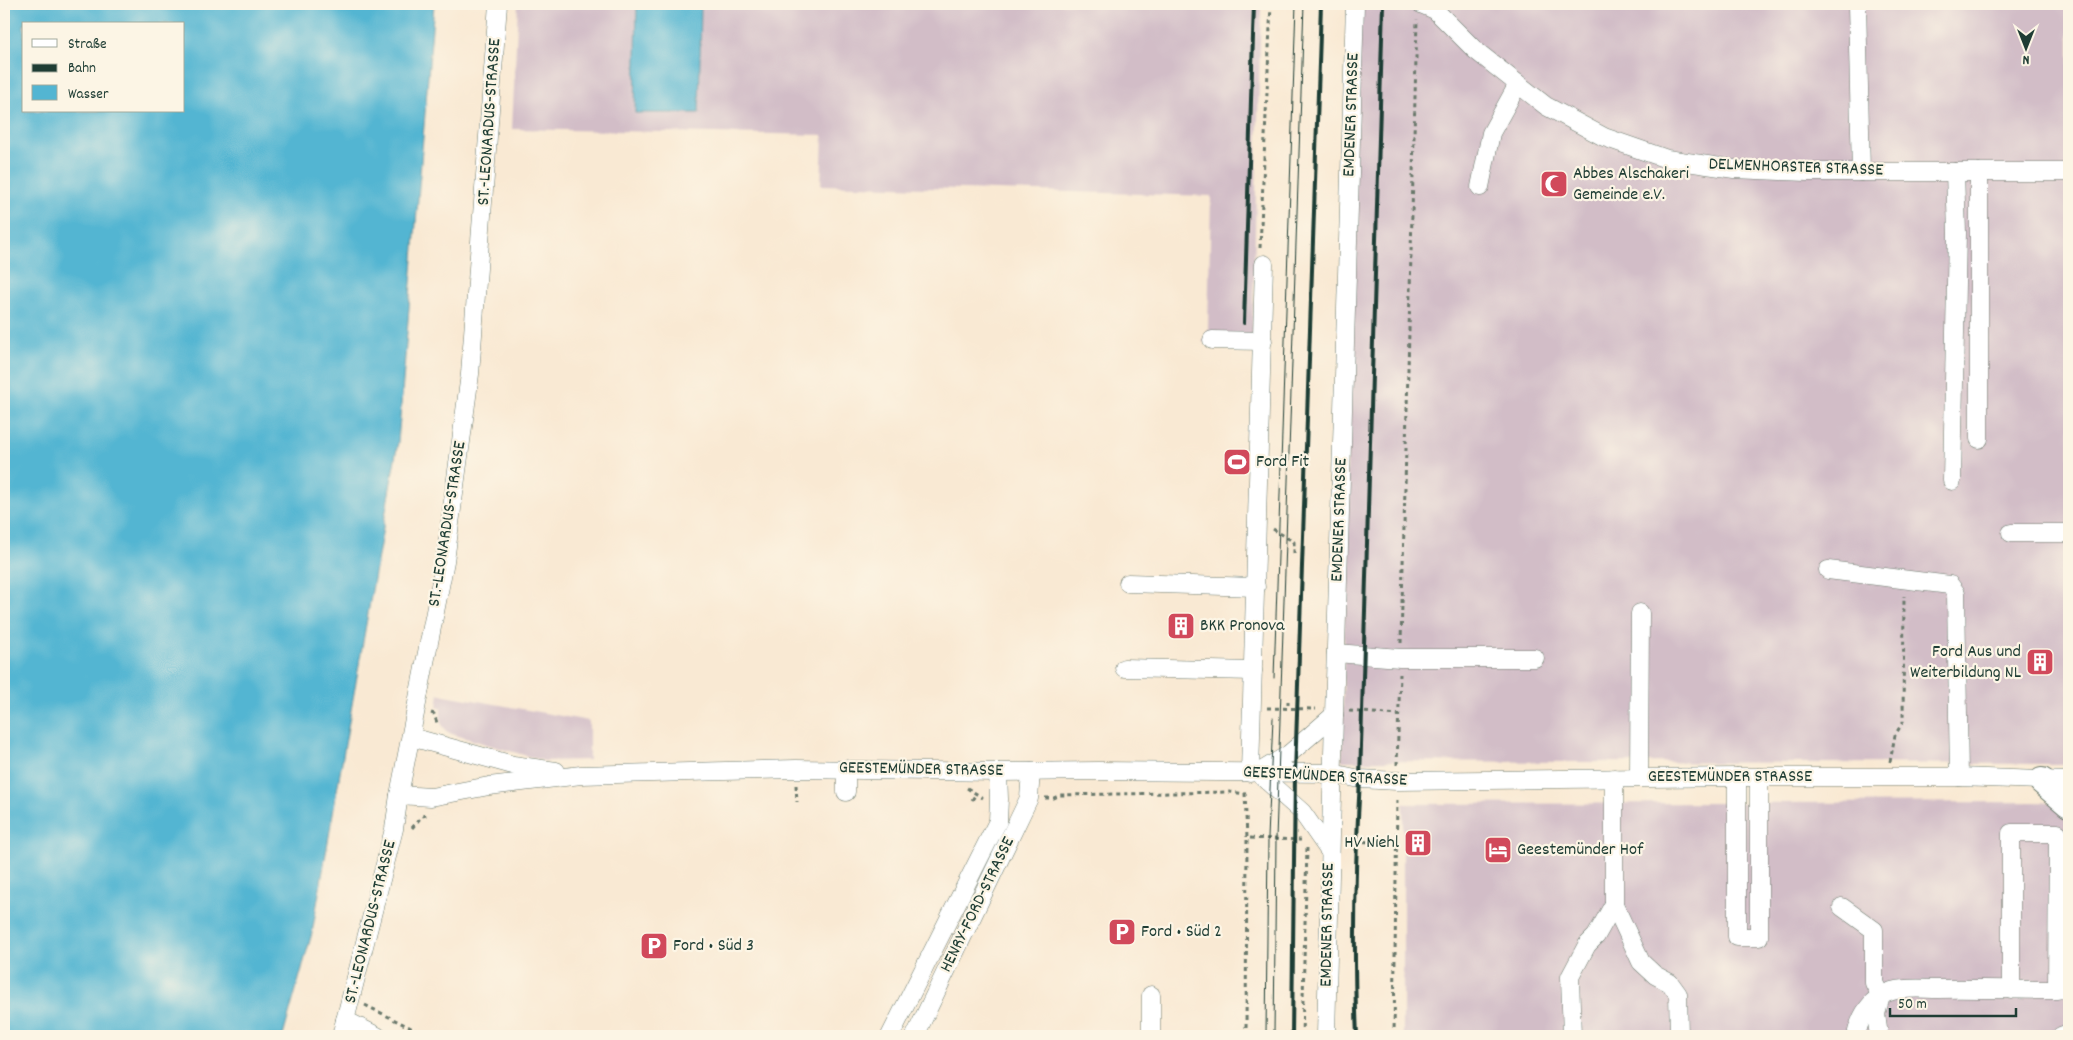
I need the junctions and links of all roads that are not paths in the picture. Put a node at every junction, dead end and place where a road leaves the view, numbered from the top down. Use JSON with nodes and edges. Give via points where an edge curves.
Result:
{"nodes":[{"id":1,"x":498,"y":4,"type":"edge"},
{"id":2,"x":1356,"y":4,"type":"edge"},
{"id":3,"x":1857,"y":4,"type":"edge"},
{"id":4,"x":1426,"y":7,"type":"edge"},
{"id":5,"x":1518,"y":84,"type":"junction"},
{"id":6,"x":1861,"y":172,"type":"junction"},
{"id":7,"x":1955,"y":172,"type":"junction"},
{"id":8,"x":1979,"y":172,"type":"junction"},
{"id":9,"x":2069,"y":172,"type":"edge"},
{"id":10,"x":1480,"y":187,"type":"dead end"},
{"id":11,"x":1264,"y":264,"type":"dead end"},
{"id":12,"x":1212,"y":340,"type":"dead end"},
{"id":13,"x":1263,"y":341,"type":"junction"},
{"id":14,"x":1979,"y":439,"type":"dead end"},
{"id":15,"x":1952,"y":481,"type":"dead end"},
{"id":16,"x":2011,"y":533,"type":"dead end"},
{"id":17,"x":2069,"y":533,"type":"edge"},
{"id":18,"x":1828,"y":570,"type":"dead end"},
{"id":19,"x":1128,"y":582,"type":"dead end"},
{"id":20,"x":1256,"y":587,"type":"junction"},
{"id":21,"x":1640,"y":613,"type":"dead end"},
{"id":22,"x":1336,"y":653,"type":"junction"},
{"id":23,"x":1535,"y":658,"type":"dead end"},
{"id":24,"x":1124,"y":668,"type":"dead end"},
{"id":25,"x":1253,"y":671,"type":"junction"},
{"id":26,"x":1334,"y":716,"type":"junction"},
{"id":27,"x":411,"y":737,"type":"junction"},
{"id":28,"x":846,"y":769,"type":"junction"},
{"id":29,"x":998,"y":772,"type":"junction"},
{"id":30,"x":1031,"y":772,"type":"junction"},
{"id":31,"x":1254,"y":773,"type":"junction"},
{"id":32,"x":1332,"y":773,"type":"junction"},
{"id":33,"x":581,"y":775,"type":"junction"},
{"id":34,"x":1738,"y":777,"type":"junction"},
{"id":35,"x":1759,"y":777,"type":"junction"},
{"id":36,"x":1959,"y":777,"type":"junction"},
{"id":37,"x":1614,"y":778,"type":"junction"},
{"id":38,"x":1639,"y":778,"type":"junction"},
{"id":39,"x":2042,"y":781,"type":"junction"},
{"id":40,"x":2069,"y":781,"type":"edge"},
{"id":41,"x":846,"y":792,"type":"dead end"},
{"id":42,"x":399,"y":795,"type":"junction"},
{"id":43,"x":2069,"y":804,"type":"edge"},
{"id":44,"x":1330,"y":846,"type":"junction"},
{"id":45,"x":1614,"y":904,"type":"junction"},
{"id":46,"x":1842,"y":907,"type":"dead end"},
{"id":47,"x":2011,"y":990,"type":"junction"},
{"id":48,"x":1151,"y":995,"type":"dead end"},
{"id":49,"x":1881,"y":996,"type":"junction"},
{"id":50,"x":343,"y":1028,"type":"edge"},
{"id":51,"x":2069,"y":1032,"type":"edge"},
{"id":52,"x":1880,"y":1035,"type":"edge"},
{"id":53,"x":377,"y":1036,"type":"edge"},
{"id":54,"x":890,"y":1036,"type":"edge"},
{"id":55,"x":915,"y":1036,"type":"edge"},
{"id":56,"x":1151,"y":1036,"type":"edge"},
{"id":57,"x":1326,"y":1036,"type":"edge"},
{"id":58,"x":1572,"y":1036,"type":"edge"},
{"id":59,"x":1679,"y":1036,"type":"edge"},
{"id":60,"x":1856,"y":1036,"type":"edge"},
{"id":61,"x":2061,"y":1036,"type":"edge"}],
"edges":[{"from":1,"to":27,"type":"street","name":"ST.-LEONARDUS-STRASSE","via":[[470,374],[445,560]]},
{"from":2,"to":22,"type":"street","name":"EMDENER STRASSE"},
{"from":3,"to":6,"type":"street"},
{"from":4,"to":5,"type":"street","name":"DELMENHORSTER STRASSE","via":[[1434,10],[1475,50]]},
{"from":5,"to":6,"type":"street","name":"DELMENHORSTER STRASSE","via":[[1546,106],[1604,137],[1667,159],[1734,170]]},
{"from":5,"to":10,"type":"street","via":[[1491,132]]},
{"from":6,"to":7,"type":"street","name":"DELMENHORSTER STRASSE"},
{"from":7,"to":8,"type":"street","name":"DELMENHORSTER STRASSE"},
{"from":7,"to":15,"type":"street","via":[[1957,232]]},
{"from":8,"to":9,"type":"street","name":"DELMENHORSTER STRASSE"},
{"from":8,"to":14,"type":"street"},
{"from":11,"to":13,"type":"street"},
{"from":12,"to":13,"type":"street"},
{"from":13,"to":20,"type":"street"},
{"from":16,"to":17,"type":"street"},
{"from":18,"to":36,"type":"street","via":[[1950,585],[1956,593]]},
{"from":19,"to":20,"type":"street"},
{"from":20,"to":25,"type":"street"},
{"from":21,"to":38,"type":"street"},
{"from":22,"to":23,"type":"street","via":[[1400,658]]},
{"from":22,"to":26,"type":"street","name":"EMDENER STRASSE"},
{"from":24,"to":25,"type":"street"},
{"from":25,"to":31,"type":"street"},
{"from":26,"to":31,"type":"street","via":[[1290,754]]},
{"from":26,"to":32,"type":"street","name":"EMDENER STRASSE"},
{"from":27,"to":33,"type":"street","name":"GEESTEMÜNDER STRASSE","via":[[514,765]]},
{"from":27,"to":42,"type":"street","name":"ST.-LEONARDUS-STRASSE"},
{"from":28,"to":29,"type":"street","name":"GEESTEMÜNDER STRASSE"},
{"from":28,"to":33,"type":"street","name":"GEESTEMÜNDER STRASSE"},
{"from":28,"to":41,"type":"street"},
{"from":29,"to":30,"type":"street","name":"GEESTEMÜNDER STRASSE"},
{"from":29,"to":54,"type":"street","name":"HENRY-FORD-STRASSE","via":[[998,821]]},
{"from":30,"to":31,"type":"street","name":"GEESTEMÜNDER STRASSE"},
{"from":30,"to":55,"type":"street","name":"HENRY-FORD-STRASSE","via":[[1029,798]]},
{"from":31,"to":32,"type":"street","name":"GEESTEMÜNDER STRASSE"},
{"from":31,"to":44,"type":"street","via":[[1302,812]]},
{"from":32,"to":37,"type":"street","name":"GEESTEMÜNDER STRASSE","via":[[1360,780],[1397,781]]},
{"from":32,"to":44,"type":"street","name":"EMDENER STRASSE"},
{"from":33,"to":42,"type":"street","name":"GEESTEMÜNDER STRASSE","via":[[488,786],[431,798]]},
{"from":34,"to":35,"type":"street","name":"GEESTEMÜNDER STRASSE"},
{"from":34,"to":35,"type":"street","via":[[1737,937],[1759,937]]},
{"from":34,"to":38,"type":"street","name":"GEESTEMÜNDER STRASSE"},
{"from":35,"to":36,"type":"street","name":"GEESTEMÜNDER STRASSE"},
{"from":36,"to":39,"type":"street","name":"GEESTEMÜNDER STRASSE"},
{"from":37,"to":38,"type":"street","name":"GEESTEMÜNDER STRASSE"},
{"from":37,"to":45,"type":"street"},
{"from":39,"to":40,"type":"street","name":"GEESTEMÜNDER STRASSE"},
{"from":39,"to":43,"type":"highway"},
{"from":42,"to":50,"type":"street","name":"ST.-LEONARDUS-STRASSE","via":[[394,829]]},
{"from":44,"to":57,"type":"street","name":"EMDENER STRASSE"},
{"from":45,"to":58,"type":"street","via":[[1596,936],[1586,945],[1570,977]]},
{"from":45,"to":59,"type":"street","via":[[1642,962],[1655,975],[1670,983],[1678,994]]},
{"from":46,"to":49,"type":"street","via":[[1874,930],[1874,983]]},
{"from":47,"to":47,"type":"street","via":[[2011,833],[2058,833],[2057,990]]},
{"from":47,"to":49,"type":"street","via":[[1905,989]]},
{"from":48,"to":56,"type":"street"},
{"from":49,"to":52,"type":"street","via":[[1876,1014]]},
{"from":49,"to":60,"type":"street","via":[[1859,1021]]},
{"from":50,"to":53,"type":"street"},
{"from":51,"to":61,"type":"street"}]}
